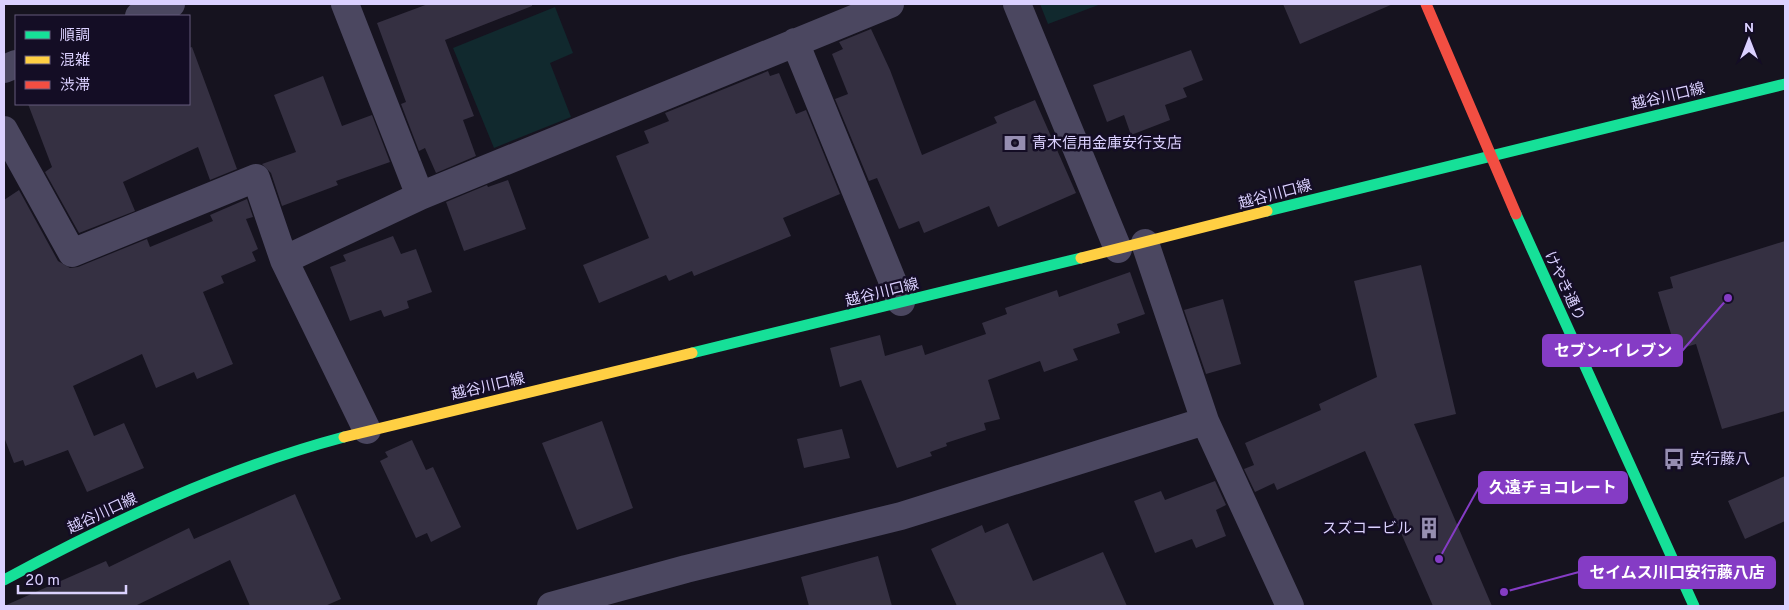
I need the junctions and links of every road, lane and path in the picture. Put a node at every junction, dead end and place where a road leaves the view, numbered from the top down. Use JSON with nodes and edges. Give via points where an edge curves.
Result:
{"nodes":[{"id":1,"x":171,"y":4,"type":"edge"},
{"id":2,"x":345,"y":4,"type":"edge"},
{"id":3,"x":890,"y":4,"type":"edge"},
{"id":4,"x":1017,"y":4,"type":"edge"},
{"id":5,"x":1426,"y":4,"type":"edge"},
{"id":6,"x":142,"y":15,"type":"edge"},
{"id":7,"x":795,"y":42,"type":"junction"},
{"id":8,"x":1785,"y":84,"type":"edge"},
{"id":9,"x":4,"y":130,"type":"edge"},
{"id":10,"x":1488,"y":154,"type":"junction"},
{"id":11,"x":420,"y":196,"type":"junction"},
{"id":12,"x":1145,"y":243,"type":"junction"},
{"id":13,"x":1118,"y":249,"type":"junction"},
{"id":14,"x":284,"y":260,"type":"junction"},
{"id":15,"x":901,"y":302,"type":"junction"},
{"id":16,"x":1205,"y":421,"type":"junction"},
{"id":17,"x":367,"y":430,"type":"junction"},
{"id":18,"x":4,"y":580,"type":"edge"},
{"id":19,"x":568,"y":604,"type":"edge"},
{"id":20,"x":1290,"y":606,"type":"edge"},
{"id":21,"x":1694,"y":606,"type":"edge"}],
"edges":[{"from":1,"to":6,"type":"street"},
{"from":2,"to":11,"type":"street"},
{"from":3,"to":7,"type":"street"},
{"from":4,"to":13,"type":"street"},
{"from":5,"to":10,"type":"main road","name":"けやき通り"},
{"from":7,"to":11,"type":"street"},
{"from":7,"to":15,"type":"street"},
{"from":8,"to":10,"type":"main road","name":"越谷川口線"},
{"from":9,"to":14,"type":"street","via":[[72,253],[256,178]]},
{"from":10,"to":12,"type":"main road","name":"越谷川口線"},
{"from":10,"to":21,"type":"main road","name":"けやき通り"},
{"from":11,"to":14,"type":"street"},
{"from":12,"to":13,"type":"main road","name":"越谷川口線"},
{"from":12,"to":16,"type":"street"},
{"from":13,"to":15,"type":"main road","name":"越谷川口線"},
{"from":14,"to":17,"type":"street"},
{"from":15,"to":17,"type":"main road","name":"越谷川口線"},
{"from":16,"to":19,"type":"street","via":[[901,516],[686,569]]},
{"from":16,"to":20,"type":"street"},
{"from":17,"to":18,"type":"main road","name":"越谷川口線","via":[[272,458],[183,493],[86,535]]}]}
